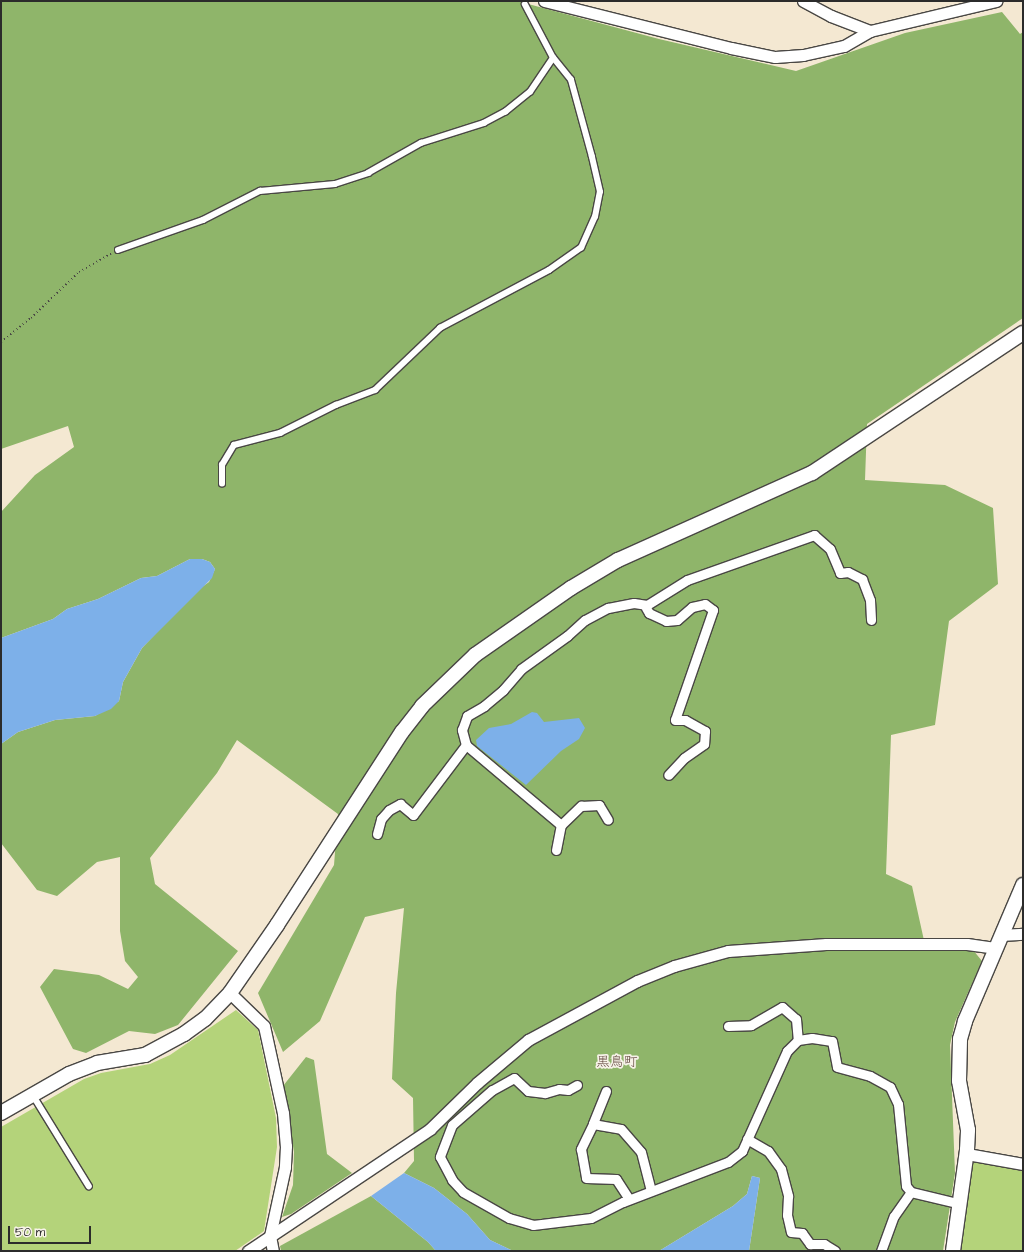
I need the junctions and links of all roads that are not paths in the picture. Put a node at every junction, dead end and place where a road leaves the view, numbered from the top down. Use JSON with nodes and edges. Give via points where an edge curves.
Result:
{"nodes":[{"id":1,"x":544,"y":1,"type":"edge"},
{"id":2,"x":803,"y":1,"type":"edge"},
{"id":3,"x":996,"y":1,"type":"edge"},
{"id":4,"x":525,"y":6,"type":"dead end"},
{"id":5,"x":870,"y":31,"type":"junction"},
{"id":6,"x":553,"y":58,"type":"junction"},
{"id":7,"x":118,"y":250,"type":"road end"},
{"id":8,"x":1023,"y":333,"type":"edge"},
{"id":9,"x":222,"y":484,"type":"dead end"},
{"id":10,"x":646,"y":608,"type":"dead end"},
{"id":11,"x":871,"y":620,"type":"dead end"},
{"id":12,"x":466,"y":745,"type":"junction"},
{"id":13,"x":668,"y":775,"type":"dead end"},
{"id":14,"x":608,"y":820,"type":"dead end"},
{"id":15,"x":561,"y":825,"type":"junction"},
{"id":16,"x":377,"y":834,"type":"dead end"},
{"id":17,"x":556,"y":850,"type":"dead end"},
{"id":18,"x":1023,"y":885,"type":"edge"},
{"id":19,"x":1023,"y":934,"type":"edge"},
{"id":20,"x":1001,"y":935,"type":"junction"},
{"id":21,"x":995,"y":948,"type":"junction"},
{"id":22,"x":230,"y":993,"type":"junction"},
{"id":23,"x":728,"y":1026,"type":"dead end"},
{"id":24,"x":798,"y":1040,"type":"junction"},
{"id":25,"x":577,"y":1085,"type":"dead end"},
{"id":26,"x":606,"y":1091,"type":"dead end"},
{"id":27,"x":33,"y":1095,"type":"junction"},
{"id":28,"x":1,"y":1113,"type":"edge"},
{"id":29,"x":593,"y":1124,"type":"junction"},
{"id":30,"x":747,"y":1139,"type":"junction"},
{"id":31,"x":967,"y":1154,"type":"junction"},
{"id":32,"x":1023,"y":1164,"type":"edge"},
{"id":33,"x":89,"y":1186,"type":"dead end"},
{"id":34,"x":651,"y":1191,"type":"junction"},
{"id":35,"x":911,"y":1192,"type":"junction"},
{"id":36,"x":629,"y":1199,"type":"junction"},
{"id":37,"x":960,"y":1204,"type":"junction"},
{"id":38,"x":270,"y":1236,"type":"junction"},
{"id":39,"x":248,"y":1251,"type":"edge"},
{"id":40,"x":273,"y":1251,"type":"edge"},
{"id":41,"x":835,"y":1251,"type":"edge"},
{"id":42,"x":881,"y":1251,"type":"edge"},
{"id":43,"x":953,"y":1251,"type":"edge"}],
"edges":[{"from":1,"to":5,"type":"street","via":[[776,57],[803,55],[844,46]]},
{"from":2,"to":5,"type":"street","via":[[831,16]]},
{"from":3,"to":5,"type":"street"},
{"from":4,"to":6,"type":"lane"},
{"from":6,"to":7,"type":"lane","via":[[530,92],[505,112],[484,123],[422,143],[368,173],[335,184],[260,191],[203,220]]},
{"from":6,"to":9,"type":"lane","via":[[571,80],[600,192],[595,217],[581,248],[548,270],[440,328],[375,390],[336,405],[280,433],[234,445],[222,465]]},
{"from":8,"to":22,"type":"street","via":[[812,473],[618,560],[571,588],[475,655],[436,692],[402,732]]},
{"from":10,"to":13,"type":"street","via":[[649,613],[666,621],[677,620],[692,608],[705,604],[713,610],[675,720],[686,720],[705,731],[704,744],[684,758]]},
{"from":11,"to":12,"type":"street","via":[[870,600],[862,579],[848,572],[840,573],[830,549],[814,535],[687,580],[647,604],[634,602],[608,608],[585,620],[521,669],[503,690],[484,706],[467,716],[462,730]]},
{"from":12,"to":15,"type":"street"},
{"from":12,"to":16,"type":"street","via":[[438,778],[428,798],[413,814],[400,804],[389,810],[381,819]]},
{"from":14,"to":15,"type":"street","via":[[599,805],[581,806]]},
{"from":15,"to":17,"type":"street"},
{"from":18,"to":20,"type":"street"},
{"from":19,"to":20,"type":"street"},
{"from":20,"to":21,"type":"street"},
{"from":21,"to":31,"type":"street","via":[[960,1039],[959,1081],[968,1130]]},
{"from":21,"to":38,"type":"street","via":[[967,944],[826,944],[728,950],[674,966],[637,981],[528,1040],[477,1083],[430,1129]]},
{"from":22,"to":27,"type":"street","via":[[205,1019],[167,1044],[145,1055],[97,1063],[69,1074]]},
{"from":22,"to":38,"type":"street","via":[[264,1026],[283,1113],[285,1167]]},
{"from":23,"to":24,"type":"street","via":[[751,1025],[782,1007],[796,1019]]},
{"from":24,"to":30,"type":"street","via":[[787,1051]]},
{"from":24,"to":35,"type":"street","via":[[832,1041],[837,1067],[870,1076],[890,1087],[898,1104],[906,1186]]},
{"from":25,"to":36,"type":"street","via":[[568,1090],[559,1089],[545,1093],[528,1091],[514,1078],[492,1090],[452,1125],[440,1157],[452,1180],[463,1192],[509,1218],[533,1225],[591,1218]]},
{"from":26,"to":29,"type":"street"},
{"from":27,"to":28,"type":"street"},
{"from":27,"to":33,"type":"lane"},
{"from":29,"to":34,"type":"street","via":[[621,1129],[641,1152]]},
{"from":29,"to":36,"type":"street","via":[[581,1149],[586,1178],[616,1179]]},
{"from":30,"to":34,"type":"street","via":[[742,1151],[728,1162]]},
{"from":30,"to":41,"type":"street","via":[[768,1151],[781,1170],[788,1196],[787,1215],[791,1232],[802,1233],[810,1244],[824,1244]]},
{"from":31,"to":32,"type":"street"},
{"from":31,"to":37,"type":"street"},
{"from":34,"to":36,"type":"street"},
{"from":35,"to":37,"type":"street"},
{"from":35,"to":42,"type":"street","via":[[894,1216]]},
{"from":37,"to":43,"type":"street"},
{"from":38,"to":39,"type":"street"},
{"from":38,"to":40,"type":"street"}]}
